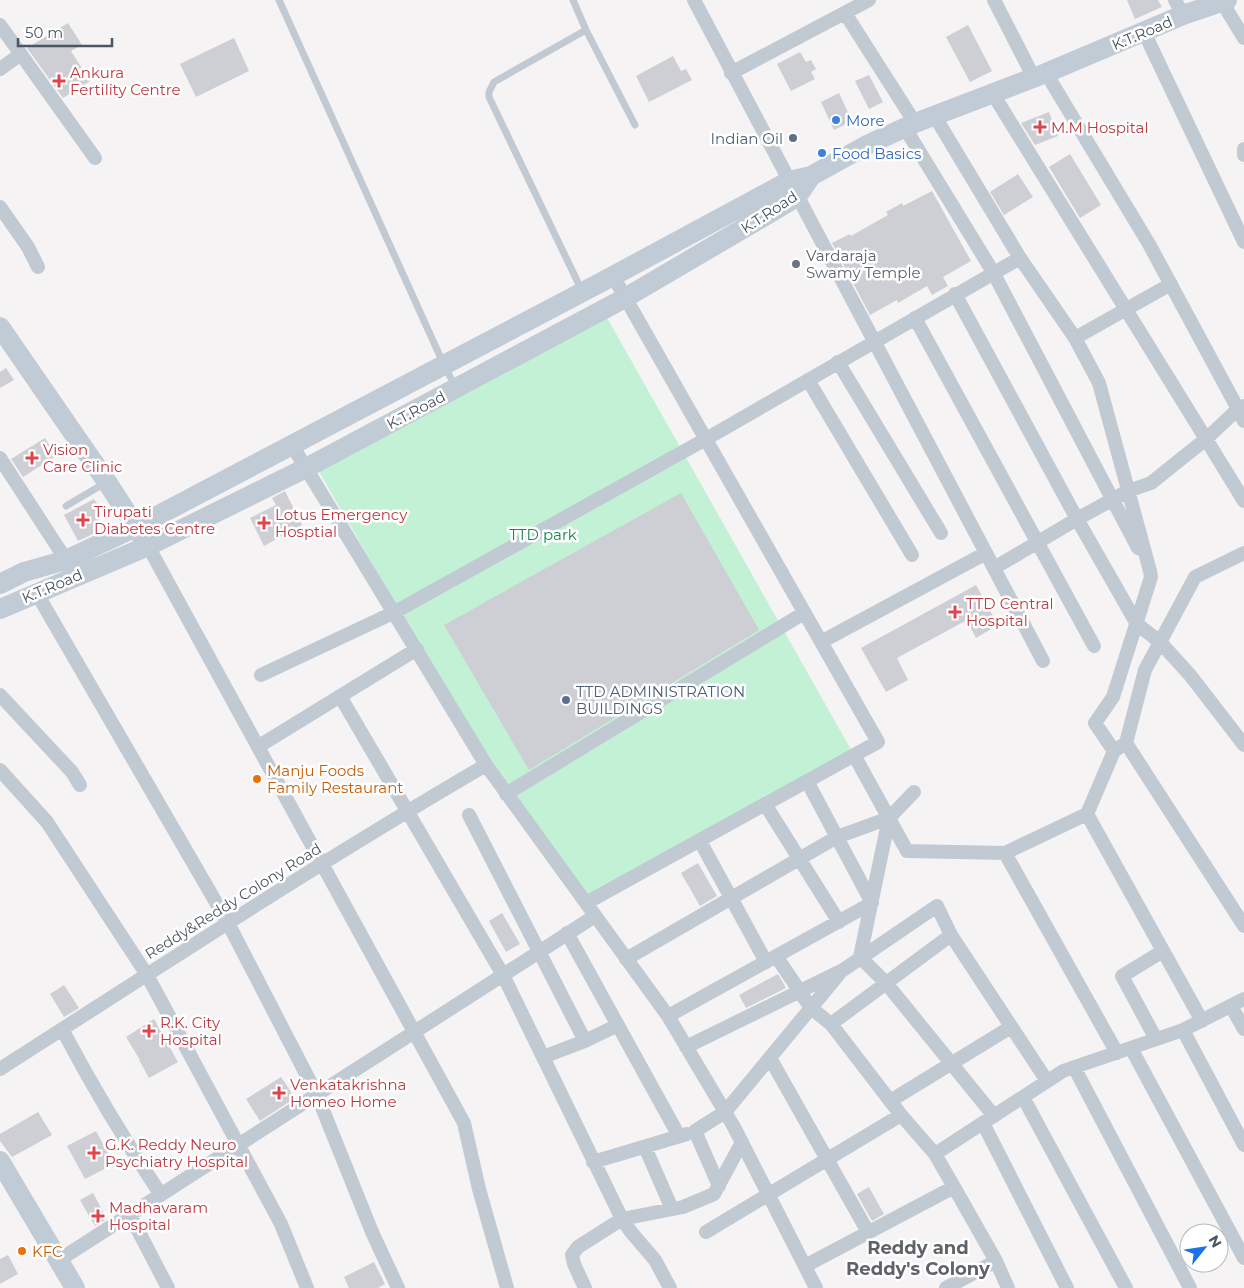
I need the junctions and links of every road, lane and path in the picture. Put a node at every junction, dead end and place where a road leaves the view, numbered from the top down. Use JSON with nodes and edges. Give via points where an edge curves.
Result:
{"nodes":[{"id":1,"x":279,"y":0,"type":"edge"},
{"id":2,"x":573,"y":0,"type":"edge"},
{"id":3,"x":694,"y":0,"type":"edge"},
{"id":4,"x":868,"y":0,"type":"edge"},
{"id":5,"x":994,"y":0,"type":"edge"},
{"id":6,"x":1224,"y":1,"type":"edge"},
{"id":7,"x":1179,"y":8,"type":"edge"},
{"id":8,"x":845,"y":12,"type":"junction"},
{"id":9,"x":0,"y":25,"type":"edge"},
{"id":10,"x":586,"y":30,"type":"junction"},
{"id":11,"x":1144,"y":32,"type":"junction"},
{"id":12,"x":1244,"y":38,"type":"edge"},
{"id":13,"x":21,"y":54,"type":"junction"},
{"id":14,"x":0,"y":69,"type":"edge"},
{"id":15,"x":731,"y":72,"type":"junction"},
{"id":16,"x":1040,"y":76,"type":"junction"},
{"id":17,"x":993,"y":94,"type":"junction"},
{"id":18,"x":934,"y":115,"type":"junction"},
{"id":19,"x":635,"y":125,"type":"dead end"},
{"id":20,"x":910,"y":125,"type":"junction"},
{"id":21,"x":1244,"y":149,"type":"edge"},
{"id":22,"x":1244,"y":155,"type":"edge"},
{"id":23,"x":95,"y":158,"type":"dead end"},
{"id":24,"x":793,"y":189,"type":"junction"},
{"id":25,"x":1,"y":209,"type":"edge"},
{"id":26,"x":1244,"y":242,"type":"edge"},
{"id":27,"x":1020,"y":258,"type":"junction"},
{"id":28,"x":38,"y":268,"type":"dead end"},
{"id":29,"x":993,"y":272,"type":"junction"},
{"id":30,"x":613,"y":276,"type":"junction"},
{"id":31,"x":1171,"y":284,"type":"junction"},
{"id":32,"x":582,"y":292,"type":"junction"},
{"id":33,"x":956,"y":294,"type":"junction"},
{"id":34,"x":625,"y":298,"type":"junction"},
{"id":35,"x":1127,"y":309,"type":"junction"},
{"id":36,"x":915,"y":318,"type":"junction"},
{"id":37,"x":0,"y":327,"type":"edge"},
{"id":38,"x":1075,"y":338,"type":"junction"},
{"id":39,"x":874,"y":342,"type":"junction"},
{"id":40,"x":838,"y":362,"type":"junction"},
{"id":41,"x":444,"y":365,"type":"junction"},
{"id":42,"x":808,"y":380,"type":"junction"},
{"id":43,"x":456,"y":388,"type":"junction"},
{"id":44,"x":1242,"y":412,"type":"edge"},
{"id":45,"x":1206,"y":439,"type":"junction"},
{"id":46,"x":706,"y":440,"type":"junction"},
{"id":47,"x":292,"y":445,"type":"junction"},
{"id":48,"x":0,"y":458,"type":"edge"},
{"id":49,"x":306,"y":468,"type":"junction"},
{"id":50,"x":107,"y":482,"type":"junction"},
{"id":51,"x":1128,"y":491,"type":"junction"},
{"id":52,"x":1113,"y":500,"type":"junction"},
{"id":53,"x":1244,"y":501,"type":"edge"},
{"id":54,"x":66,"y":506,"type":"dead end"},
{"id":55,"x":1078,"y":519,"type":"junction"},
{"id":56,"x":136,"y":527,"type":"junction"},
{"id":57,"x":941,"y":532,"type":"dead end"},
{"id":58,"x":1038,"y":543,"type":"junction"},
{"id":59,"x":148,"y":546,"type":"junction"},
{"id":60,"x":986,"y":553,"type":"junction"},
{"id":61,"x":1244,"y":553,"type":"edge"},
{"id":62,"x":912,"y":555,"type":"dead end"},
{"id":63,"x":66,"y":560,"type":"junction"},
{"id":64,"x":994,"y":568,"type":"junction"},
{"id":65,"x":1150,"y":571,"type":"junction"},
{"id":66,"x":1,"y":582,"type":"edge"},
{"id":67,"x":36,"y":592,"type":"junction"},
{"id":68,"x":0,"y":609,"type":"edge"},
{"id":69,"x":395,"y":612,"type":"junction"},
{"id":70,"x":804,"y":613,"type":"junction"},
{"id":71,"x":1137,"y":624,"type":"junction"},
{"id":72,"x":821,"y":642,"type":"junction"},
{"id":73,"x":1160,"y":642,"type":"junction"},
{"id":74,"x":1094,"y":646,"type":"dead end"},
{"id":75,"x":417,"y":649,"type":"junction"},
{"id":76,"x":1043,"y":661,"type":"dead end"},
{"id":77,"x":261,"y":676,"type":"dead end"},
{"id":78,"x":0,"y":694,"type":"edge"},
{"id":79,"x":340,"y":696,"type":"junction"},
{"id":80,"x":1126,"y":743,"type":"junction"},
{"id":81,"x":1244,"y":745,"type":"edge"},
{"id":82,"x":258,"y":746,"type":"junction"},
{"id":83,"x":1114,"y":751,"type":"junction"},
{"id":84,"x":854,"y":755,"type":"junction"},
{"id":85,"x":486,"y":764,"type":"junction"},
{"id":86,"x":0,"y":770,"type":"edge"},
{"id":87,"x":807,"y":781,"type":"junction"},
{"id":88,"x":80,"y":785,"type":"dead end"},
{"id":89,"x":914,"y":792,"type":"dead end"},
{"id":90,"x":506,"y":794,"type":"junction"},
{"id":91,"x":765,"y":804,"type":"junction"},
{"id":92,"x":407,"y":810,"type":"junction"},
{"id":93,"x":1087,"y":814,"type":"junction"},
{"id":94,"x":469,"y":815,"type":"dead end"},
{"id":95,"x":889,"y":818,"type":"junction"},
{"id":96,"x":837,"y":837,"type":"junction"},
{"id":97,"x":700,"y":840,"type":"junction"},
{"id":98,"x":1005,"y":853,"type":"junction"},
{"id":99,"x":799,"y":859,"type":"junction"},
{"id":100,"x":322,"y":864,"type":"junction"},
{"id":101,"x":730,"y":897,"type":"junction"},
{"id":102,"x":586,"y":903,"type":"junction"},
{"id":103,"x":872,"y":903,"type":"junction"},
{"id":104,"x":595,"y":916,"type":"junction"},
{"id":105,"x":839,"y":922,"type":"junction"},
{"id":106,"x":228,"y":923,"type":"junction"},
{"id":107,"x":1244,"y":926,"type":"edge"},
{"id":108,"x":567,"y":933,"type":"junction"},
{"id":109,"x":951,"y":935,"type":"junction"},
{"id":110,"x":540,"y":951,"type":"junction"},
{"id":111,"x":1163,"y":951,"type":"junction"},
{"id":112,"x":862,"y":957,"type":"junction"},
{"id":113,"x":626,"y":959,"type":"junction"},
{"id":114,"x":771,"y":959,"type":"junction"},
{"id":115,"x":843,"y":970,"type":"junction"},
{"id":116,"x":147,"y":975,"type":"junction"},
{"id":117,"x":503,"y":975,"type":"junction"},
{"id":118,"x":886,"y":983,"type":"junction"},
{"id":119,"x":799,"y":991,"type":"junction"},
{"id":120,"x":1244,"y":999,"type":"edge"},
{"id":121,"x":1231,"y":1006,"type":"junction"},
{"id":122,"x":812,"y":1007,"type":"junction"},
{"id":123,"x":668,"y":1016,"type":"junction"},
{"id":124,"x":1202,"y":1021,"type":"junction"},
{"id":125,"x":830,"y":1024,"type":"junction"},
{"id":126,"x":618,"y":1025,"type":"junction"},
{"id":127,"x":1011,"y":1027,"type":"junction"},
{"id":128,"x":62,"y":1029,"type":"junction"},
{"id":129,"x":1244,"y":1029,"type":"edge"},
{"id":130,"x":1183,"y":1030,"type":"junction"},
{"id":131,"x":414,"y":1032,"type":"junction"},
{"id":132,"x":1156,"y":1039,"type":"junction"},
{"id":133,"x":584,"y":1041,"type":"junction"},
{"id":134,"x":686,"y":1046,"type":"junction"},
{"id":135,"x":1131,"y":1048,"type":"junction"},
{"id":136,"x":1117,"y":1053,"type":"junction"},
{"id":137,"x":543,"y":1057,"type":"junction"},
{"id":138,"x":770,"y":1058,"type":"junction"},
{"id":139,"x":951,"y":1063,"type":"junction"},
{"id":140,"x":1074,"y":1067,"type":"junction"},
{"id":141,"x":0,"y":1069,"type":"edge"},
{"id":142,"x":1047,"y":1081,"type":"junction"},
{"id":143,"x":317,"y":1094,"type":"junction"},
{"id":144,"x":1023,"y":1097,"type":"junction"},
{"id":145,"x":890,"y":1101,"type":"junction"},
{"id":146,"x":725,"y":1112,"type":"junction"},
{"id":147,"x":901,"y":1115,"type":"junction"},
{"id":148,"x":988,"y":1119,"type":"junction"},
{"id":149,"x":695,"y":1131,"type":"junction"},
{"id":150,"x":679,"y":1136,"type":"junction"},
{"id":151,"x":742,"y":1142,"type":"junction"},
{"id":152,"x":238,"y":1145,"type":"junction"},
{"id":153,"x":1244,"y":1145,"type":"edge"},
{"id":154,"x":646,"y":1146,"type":"junction"},
{"id":155,"x":935,"y":1154,"type":"junction"},
{"id":156,"x":826,"y":1160,"type":"junction"},
{"id":157,"x":0,"y":1161,"type":"edge"},
{"id":158,"x":593,"y":1162,"type":"junction"},
{"id":159,"x":0,"y":1181,"type":"edge"},
{"id":160,"x":719,"y":1186,"type":"junction"},
{"id":161,"x":954,"y":1187,"type":"junction"},
{"id":162,"x":768,"y":1194,"type":"junction"},
{"id":163,"x":161,"y":1195,"type":"junction"},
{"id":164,"x":672,"y":1209,"type":"junction"},
{"id":165,"x":130,"y":1215,"type":"junction"},
{"id":166,"x":622,"y":1219,"type":"junction"},
{"id":167,"x":706,"y":1232,"type":"dead end"},
{"id":168,"x":868,"y":1232,"type":"junction"},
{"id":169,"x":1244,"y":1258,"type":"edge"},
{"id":170,"x":59,"y":1260,"type":"junction"},
{"id":171,"x":996,"y":1261,"type":"junction"},
{"id":172,"x":805,"y":1266,"type":"junction"},
{"id":173,"x":61,"y":1288,"type":"edge"},
{"id":174,"x":75,"y":1288,"type":"edge"},
{"id":175,"x":168,"y":1288,"type":"edge"},
{"id":176,"x":307,"y":1288,"type":"edge"},
{"id":177,"x":398,"y":1288,"type":"edge"},
{"id":178,"x":507,"y":1288,"type":"edge"},
{"id":179,"x":585,"y":1288,"type":"edge"},
{"id":180,"x":670,"y":1288,"type":"edge"},
{"id":181,"x":816,"y":1288,"type":"edge"},
{"id":182,"x":946,"y":1288,"type":"edge"},
{"id":183,"x":1008,"y":1288,"type":"edge"},
{"id":184,"x":1067,"y":1288,"type":"edge"},
{"id":185,"x":1126,"y":1288,"type":"edge"},
{"id":186,"x":1190,"y":1288,"type":"edge"}],
"edges":[{"from":1,"to":41,"type":"lane"},
{"from":2,"to":10,"type":"lane"},
{"from":3,"to":15,"type":"street"},
{"from":4,"to":8,"type":"street"},
{"from":5,"to":16,"type":"street"},
{"from":6,"to":7,"type":"main road","name":"K.T.Road"},
{"from":6,"to":12,"type":"street"},
{"from":7,"to":11,"type":"main road","name":"K.T.Road"},
{"from":8,"to":15,"type":"street"},
{"from":8,"to":20,"type":"street"},
{"from":9,"to":13,"type":"street"},
{"from":10,"to":19,"type":"lane"},
{"from":10,"to":32,"type":"lane","via":[[494,82],[489,92]]},
{"from":11,"to":16,"type":"main road","name":"K.T.Road"},
{"from":11,"to":26,"type":"street"},
{"from":13,"to":14,"type":"street"},
{"from":13,"to":23,"type":"street"},
{"from":15,"to":24,"type":"street"},
{"from":16,"to":17,"type":"main road","name":"K.T.Road"},
{"from":16,"to":31,"type":"street","via":[[1149,244]]},
{"from":17,"to":18,"type":"main road","name":"K.T.Road"},
{"from":17,"to":35,"type":"street"},
{"from":18,"to":20,"type":"main road","name":"K.T.Road"},
{"from":18,"to":27,"type":"street"},
{"from":20,"to":24,"type":"main road","name":"K.T.Road","via":[[869,144]]},
{"from":20,"to":29,"type":"street"},
{"from":21,"to":22,"type":"street"},
{"from":24,"to":30,"type":"main road","name":"K.T.Road"},
{"from":24,"to":34,"type":"main road","name":"K.T.Road"},
{"from":24,"to":39,"type":"street"},
{"from":25,"to":28,"type":"street","via":[[28,247]]},
{"from":27,"to":29,"type":"street"},
{"from":27,"to":38,"type":"street"},
{"from":29,"to":33,"type":"street"},
{"from":29,"to":52,"type":"street"},
{"from":30,"to":32,"type":"main road","name":"K.T.Road"},
{"from":30,"to":34,"type":"street"},
{"from":31,"to":35,"type":"street"},
{"from":31,"to":44,"type":"street"},
{"from":32,"to":41,"type":"main road","name":"K.T.Road"},
{"from":33,"to":36,"type":"street"},
{"from":33,"to":55,"type":"street"},
{"from":34,"to":43,"type":"main road","name":"K.T.Road"},
{"from":34,"to":46,"type":"street"},
{"from":35,"to":38,"type":"street"},
{"from":35,"to":45,"type":"street"},
{"from":36,"to":39,"type":"street"},
{"from":36,"to":58,"type":"street"},
{"from":37,"to":50,"type":"main road"},
{"from":38,"to":51,"type":"street","via":[[1099,383]]},
{"from":39,"to":40,"type":"street"},
{"from":39,"to":60,"type":"street"},
{"from":40,"to":42,"type":"street"},
{"from":40,"to":57,"type":"street"},
{"from":41,"to":43,"type":"lane"},
{"from":41,"to":47,"type":"main road","name":"K.T.Road"},
{"from":42,"to":46,"type":"street"},
{"from":42,"to":62,"type":"street"},
{"from":43,"to":49,"type":"main road","name":"K.T.Road"},
{"from":44,"to":45,"type":"street"},
{"from":45,"to":51,"type":"street","via":[[1150,483]]},
{"from":45,"to":53,"type":"street"},
{"from":46,"to":69,"type":"street"},
{"from":46,"to":70,"type":"street"},
{"from":47,"to":49,"type":"street"},
{"from":47,"to":56,"type":"main road","name":"K.T.Road"},
{"from":48,"to":63,"type":"street"},
{"from":49,"to":59,"type":"main road","name":"K.T.Road"},
{"from":49,"to":69,"type":"street"},
{"from":50,"to":54,"type":"lane"},
{"from":50,"to":56,"type":"main road"},
{"from":51,"to":52,"type":"street"},
{"from":51,"to":65,"type":"street"},
{"from":52,"to":55,"type":"street"},
{"from":52,"to":65,"type":"street"},
{"from":55,"to":58,"type":"street"},
{"from":55,"to":71,"type":"street"},
{"from":56,"to":59,"type":"main road"},
{"from":56,"to":63,"type":"main road","name":"K.T.Road"},
{"from":58,"to":64,"type":"street"},
{"from":58,"to":74,"type":"street"},
{"from":59,"to":67,"type":"main road","name":"K.T.Road"},
{"from":59,"to":82,"type":"street"},
{"from":60,"to":64,"type":"street"},
{"from":60,"to":72,"type":"street"},
{"from":61,"to":73,"type":"street","via":[[1195,577]]},
{"from":63,"to":66,"type":"main road","name":"K.T.Road"},
{"from":64,"to":76,"type":"street"},
{"from":65,"to":71,"type":"street"},
{"from":67,"to":68,"type":"main road","name":"K.T.Road"},
{"from":67,"to":106,"type":"street"},
{"from":69,"to":75,"type":"street"},
{"from":69,"to":77,"type":"street"},
{"from":70,"to":72,"type":"street"},
{"from":70,"to":90,"type":"street"},
{"from":71,"to":73,"type":"street"},
{"from":71,"to":83,"type":"street","via":[[1113,697],[1095,723]]},
{"from":72,"to":84,"type":"street","via":[[878,742]]},
{"from":73,"to":80,"type":"street","via":[[1145,670]]},
{"from":73,"to":81,"type":"street"},
{"from":75,"to":79,"type":"street"},
{"from":75,"to":85,"type":"street"},
{"from":78,"to":88,"type":"street","via":[[72,772]]},
{"from":79,"to":82,"type":"street"},
{"from":79,"to":92,"type":"street"},
{"from":80,"to":83,"type":"street"},
{"from":80,"to":107,"type":"street"},
{"from":82,"to":100,"type":"street"},
{"from":83,"to":93,"type":"street"},
{"from":84,"to":87,"type":"street"},
{"from":84,"to":95,"type":"street"},
{"from":85,"to":90,"type":"street"},
{"from":85,"to":92,"type":"street","name":"Reddy&Reddy Colony Road"},
{"from":86,"to":116,"type":"street","via":[[47,822]]},
{"from":87,"to":91,"type":"street"},
{"from":87,"to":96,"type":"street"},
{"from":89,"to":95,"type":"street"},
{"from":90,"to":102,"type":"street"},
{"from":91,"to":97,"type":"street"},
{"from":91,"to":99,"type":"street"},
{"from":92,"to":100,"type":"street","name":"Reddy&Reddy Colony Road"},
{"from":92,"to":117,"type":"street"},
{"from":93,"to":98,"type":"street"},
{"from":93,"to":111,"type":"street"},
{"from":94,"to":110,"type":"street"},
{"from":95,"to":96,"type":"street"},
{"from":95,"to":98,"type":"street","via":[[906,851]]},
{"from":95,"to":103,"type":"street"},
{"from":96,"to":99,"type":"street"},
{"from":96,"to":103,"type":"street"},
{"from":97,"to":101,"type":"street"},
{"from":97,"to":102,"type":"street"},
{"from":98,"to":136,"type":"street"},
{"from":99,"to":101,"type":"street"},
{"from":99,"to":105,"type":"street"},
{"from":100,"to":106,"type":"street","name":"Reddy&Reddy Colony Road"},
{"from":100,"to":131,"type":"street"},
{"from":101,"to":113,"type":"street"},
{"from":101,"to":114,"type":"street"},
{"from":102,"to":104,"type":"street"},
{"from":103,"to":105,"type":"street"},
{"from":103,"to":112,"type":"street"},
{"from":104,"to":108,"type":"street"},
{"from":104,"to":113,"type":"street"},
{"from":105,"to":114,"type":"street"},
{"from":106,"to":116,"type":"street","name":"Reddy&Reddy Colony Road"},
{"from":106,"to":143,"type":"street"},
{"from":108,"to":110,"type":"street"},
{"from":108,"to":126,"type":"street"},
{"from":109,"to":112,"type":"street","via":[[937,906]]},
{"from":109,"to":118,"type":"street"},
{"from":109,"to":127,"type":"street"},
{"from":110,"to":117,"type":"street"},
{"from":110,"to":133,"type":"street"},
{"from":111,"to":124,"type":"street"},
{"from":111,"to":132,"type":"street","via":[[1122,976]]},
{"from":112,"to":115,"type":"street"},
{"from":112,"to":118,"type":"street"},
{"from":113,"to":123,"type":"street"},
{"from":114,"to":119,"type":"street"},
{"from":114,"to":123,"type":"street"},
{"from":115,"to":119,"type":"street"},
{"from":115,"to":122,"type":"street"},
{"from":116,"to":128,"type":"street","name":"Reddy&Reddy Colony Road"},
{"from":116,"to":152,"type":"street"},
{"from":117,"to":131,"type":"street"},
{"from":117,"to":137,"type":"street"},
{"from":118,"to":125,"type":"street"},
{"from":118,"to":139,"type":"street"},
{"from":119,"to":122,"type":"street"},
{"from":119,"to":134,"type":"street"},
{"from":120,"to":121,"type":"street"},
{"from":121,"to":124,"type":"street"},
{"from":121,"to":129,"type":"street"},
{"from":122,"to":125,"type":"street"},
{"from":122,"to":138,"type":"street"},
{"from":123,"to":134,"type":"street"},
{"from":124,"to":130,"type":"street"},
{"from":125,"to":145,"type":"street"},
{"from":126,"to":133,"type":"street"},
{"from":126,"to":150,"type":"street"},
{"from":127,"to":139,"type":"street"},
{"from":127,"to":142,"type":"street"},
{"from":128,"to":141,"type":"street","name":"Reddy&Reddy Colony Road"},
{"from":128,"to":163,"type":"street","via":[[89,1080]]},
{"from":130,"to":132,"type":"street"},
{"from":130,"to":153,"type":"street"},
{"from":131,"to":143,"type":"street"},
{"from":131,"to":178,"type":"street","via":[[464,1123]]},
{"from":132,"to":135,"type":"street"},
{"from":133,"to":137,"type":"street"},
{"from":134,"to":146,"type":"street"},
{"from":135,"to":136,"type":"street"},
{"from":135,"to":169,"type":"street"},
{"from":136,"to":140,"type":"street"},
{"from":137,"to":158,"type":"street"},
{"from":138,"to":146,"type":"street"},
{"from":138,"to":156,"type":"street"},
{"from":139,"to":145,"type":"street"},
{"from":139,"to":148,"type":"street"},
{"from":140,"to":142,"type":"street"},
{"from":140,"to":186,"type":"street"},
{"from":142,"to":144,"type":"street"},
{"from":143,"to":152,"type":"street"},
{"from":143,"to":177,"type":"street"},
{"from":144,"to":148,"type":"street"},
{"from":144,"to":185,"type":"street"},
{"from":145,"to":147,"type":"street"},
{"from":146,"to":149,"type":"street"},
{"from":146,"to":151,"type":"street"},
{"from":147,"to":155,"type":"street"},
{"from":147,"to":156,"type":"street"},
{"from":148,"to":155,"type":"street"},
{"from":148,"to":184,"type":"street"},
{"from":149,"to":150,"type":"street"},
{"from":149,"to":160,"type":"street"},
{"from":150,"to":154,"type":"street"},
{"from":151,"to":160,"type":"street"},
{"from":151,"to":162,"type":"street"},
{"from":152,"to":163,"type":"street"},
{"from":152,"to":176,"type":"street","via":[[281,1224]]},
{"from":154,"to":158,"type":"street"},
{"from":154,"to":164,"type":"street"},
{"from":155,"to":161,"type":"street"},
{"from":156,"to":162,"type":"street"},
{"from":156,"to":168,"type":"street"},
{"from":157,"to":170,"type":"main road"},
{"from":158,"to":166,"type":"street"},
{"from":159,"to":173,"type":"main road"},
{"from":160,"to":164,"type":"street","via":[[714,1194]]},
{"from":161,"to":168,"type":"street"},
{"from":161,"to":171,"type":"street"},
{"from":162,"to":167,"type":"street"},
{"from":162,"to":172,"type":"street"},
{"from":163,"to":165,"type":"street"},
{"from":164,"to":166,"type":"street"},
{"from":165,"to":170,"type":"street"},
{"from":165,"to":175,"type":"street"},
{"from":166,"to":179,"type":"street","via":[[578,1247],[572,1255]]},
{"from":166,"to":180,"type":"street","via":[[655,1260]]},
{"from":168,"to":172,"type":"street"},
{"from":170,"to":174,"type":"main road"},
{"from":171,"to":182,"type":"street"},
{"from":171,"to":183,"type":"street"},
{"from":172,"to":181,"type":"street"}]}
